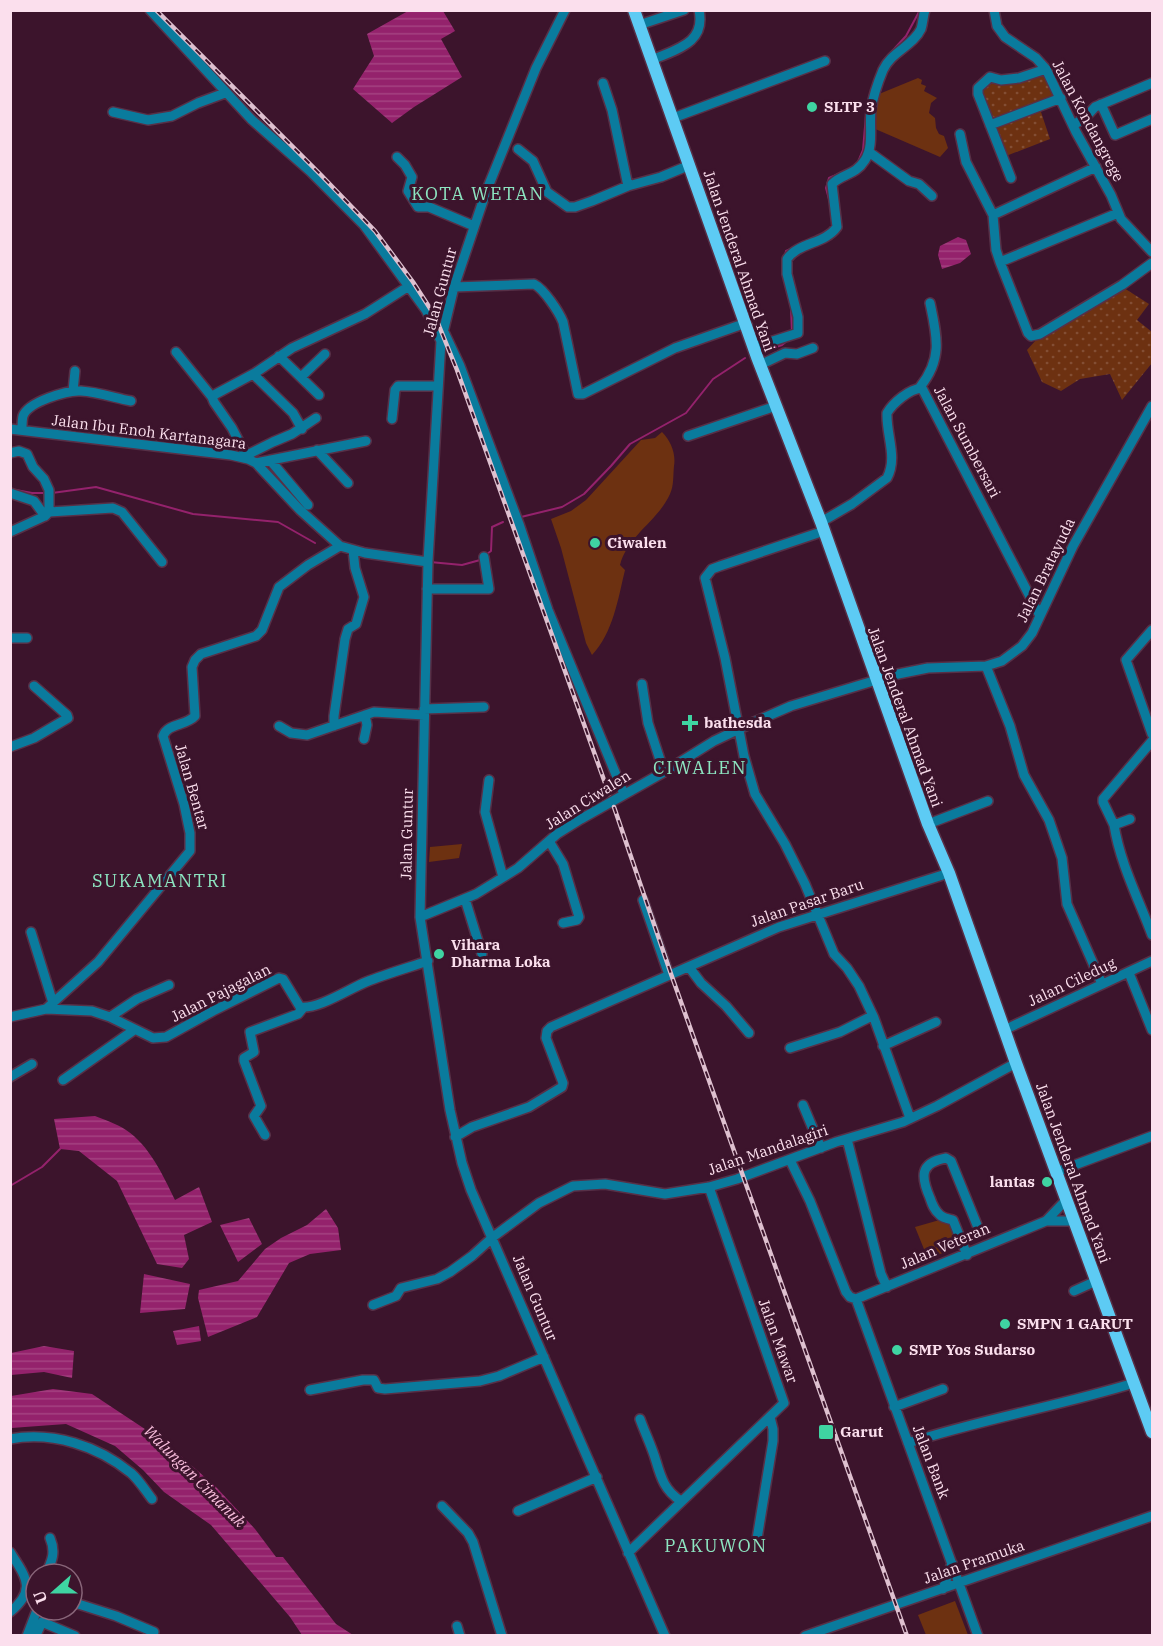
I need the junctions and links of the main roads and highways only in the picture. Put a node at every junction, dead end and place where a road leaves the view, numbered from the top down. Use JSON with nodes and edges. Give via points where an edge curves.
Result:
{"nodes":[{"id":1,"x":634,"y":10,"type":"edge"},
{"id":2,"x":1152,"y":1432,"type":"edge"}],
"edges":[{"from":1,"to":2,"type":"main road","name":"Jalan Jenderal Ahmad Yani","via":[[927,824],[950,873]]}]}
